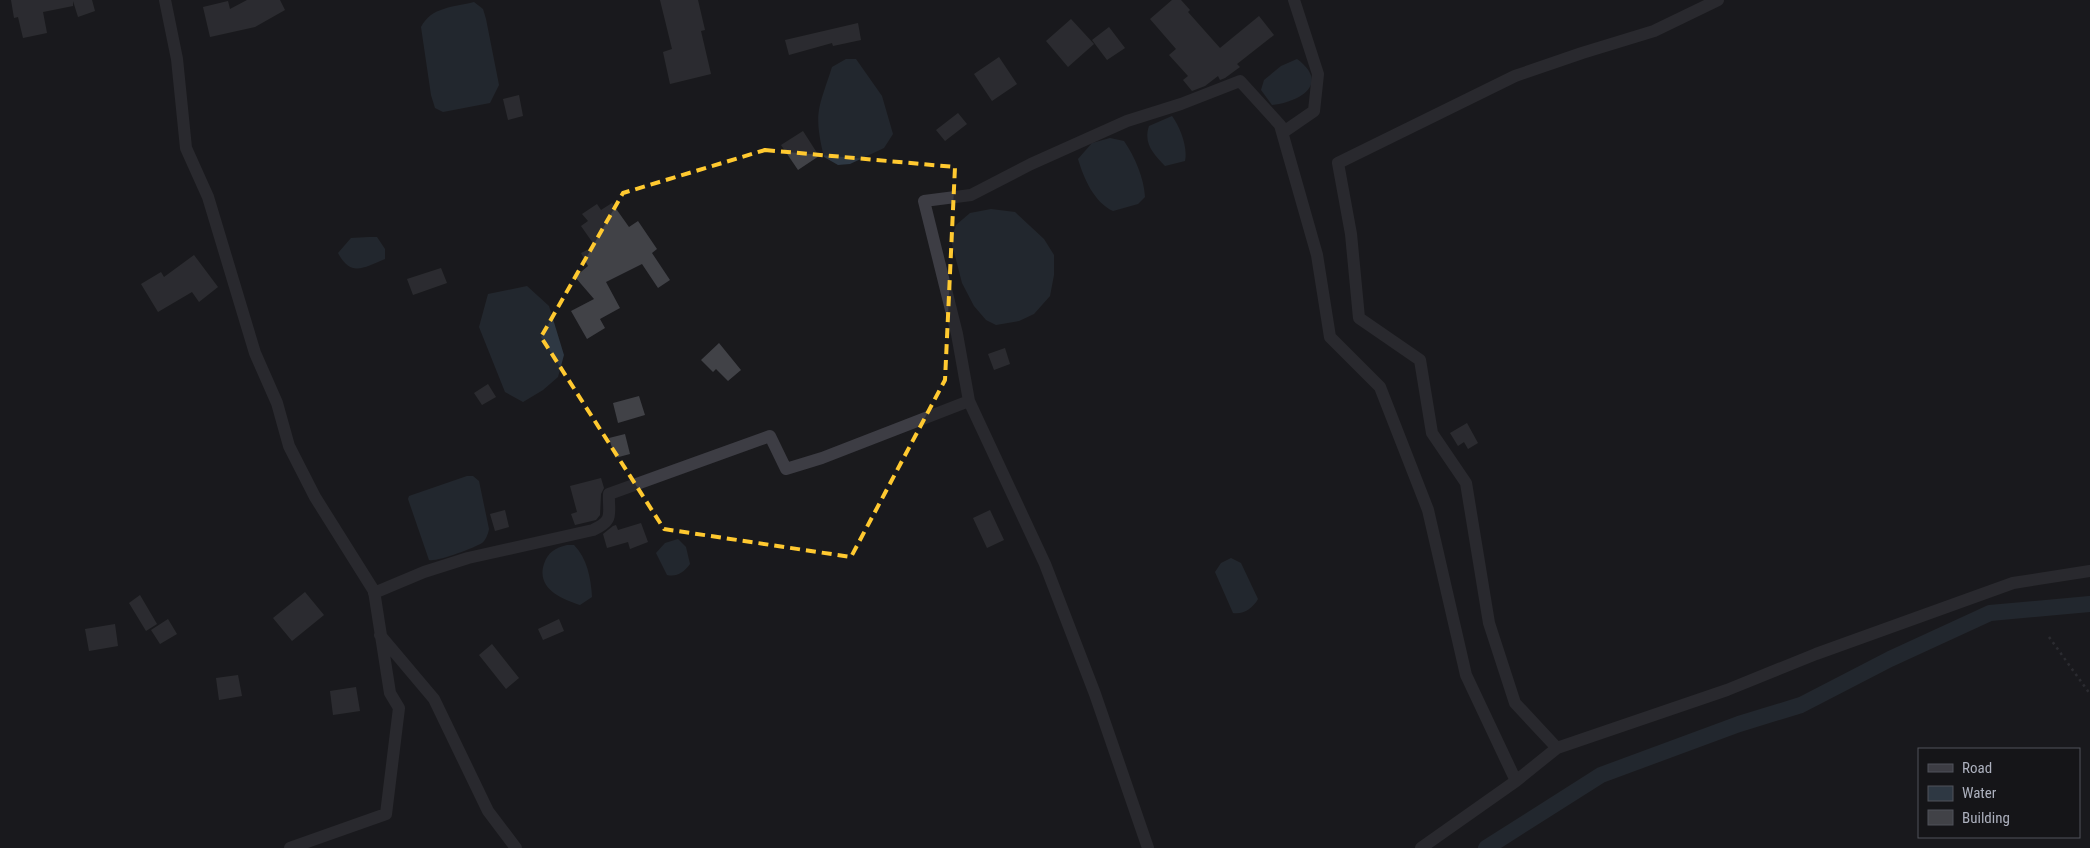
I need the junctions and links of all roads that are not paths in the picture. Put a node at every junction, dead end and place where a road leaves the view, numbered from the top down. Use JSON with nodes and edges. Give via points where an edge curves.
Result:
{"nodes":[{"id":1,"x":165,"y":0,"type":"edge"},
{"id":2,"x":1294,"y":0,"type":"edge"},
{"id":3,"x":1718,"y":0,"type":"edge"},
{"id":4,"x":1280,"y":126,"type":"junction"},
{"id":5,"x":969,"y":401,"type":"junction"},
{"id":6,"x":2090,"y":571,"type":"edge"},
{"id":7,"x":374,"y":593,"type":"junction"},
{"id":8,"x":379,"y":634,"type":"junction"},
{"id":9,"x":1556,"y":748,"type":"junction"},
{"id":10,"x":1516,"y":781,"type":"junction"},
{"id":11,"x":290,"y":848,"type":"edge"},
{"id":12,"x":516,"y":848,"type":"edge"},
{"id":13,"x":1148,"y":848,"type":"edge"},
{"id":14,"x":1421,"y":848,"type":"edge"}],
"edges":[{"from":1,"to":7,"type":"street","via":[[177,59],[186,148],[208,197],[255,353],[277,403],[289,446],[315,497]]},
{"from":2,"to":4,"type":"street","via":[[1318,74],[1314,111],[1285,131]]},
{"from":3,"to":9,"type":"street","via":[[1654,31],[1515,76],[1338,163],[1351,234],[1359,318],[1420,360],[1432,432],[1466,482],[1489,623],[1515,703]]},
{"from":4,"to":5,"type":"street","via":[[1240,81],[1127,121],[970,195],[924,201],[957,334]]},
{"from":4,"to":10,"type":"street","via":[[1317,255],[1330,337],[1380,387],[1428,510],[1466,675]]},
{"from":5,"to":7,"type":"street","via":[[786,469],[770,436],[609,494],[610,516],[605,524],[593,530],[468,558]]},
{"from":5,"to":13,"type":"street","via":[[1045,564],[1095,694]]},
{"from":6,"to":9,"type":"street","via":[[2013,582],[1727,690]]},
{"from":7,"to":8,"type":"street"},
{"from":8,"to":11,"type":"street","via":[[390,693],[399,708],[386,814]]},
{"from":8,"to":12,"type":"street","via":[[434,699],[488,811]]},
{"from":9,"to":10,"type":"street"},
{"from":10,"to":14,"type":"street"}]}
